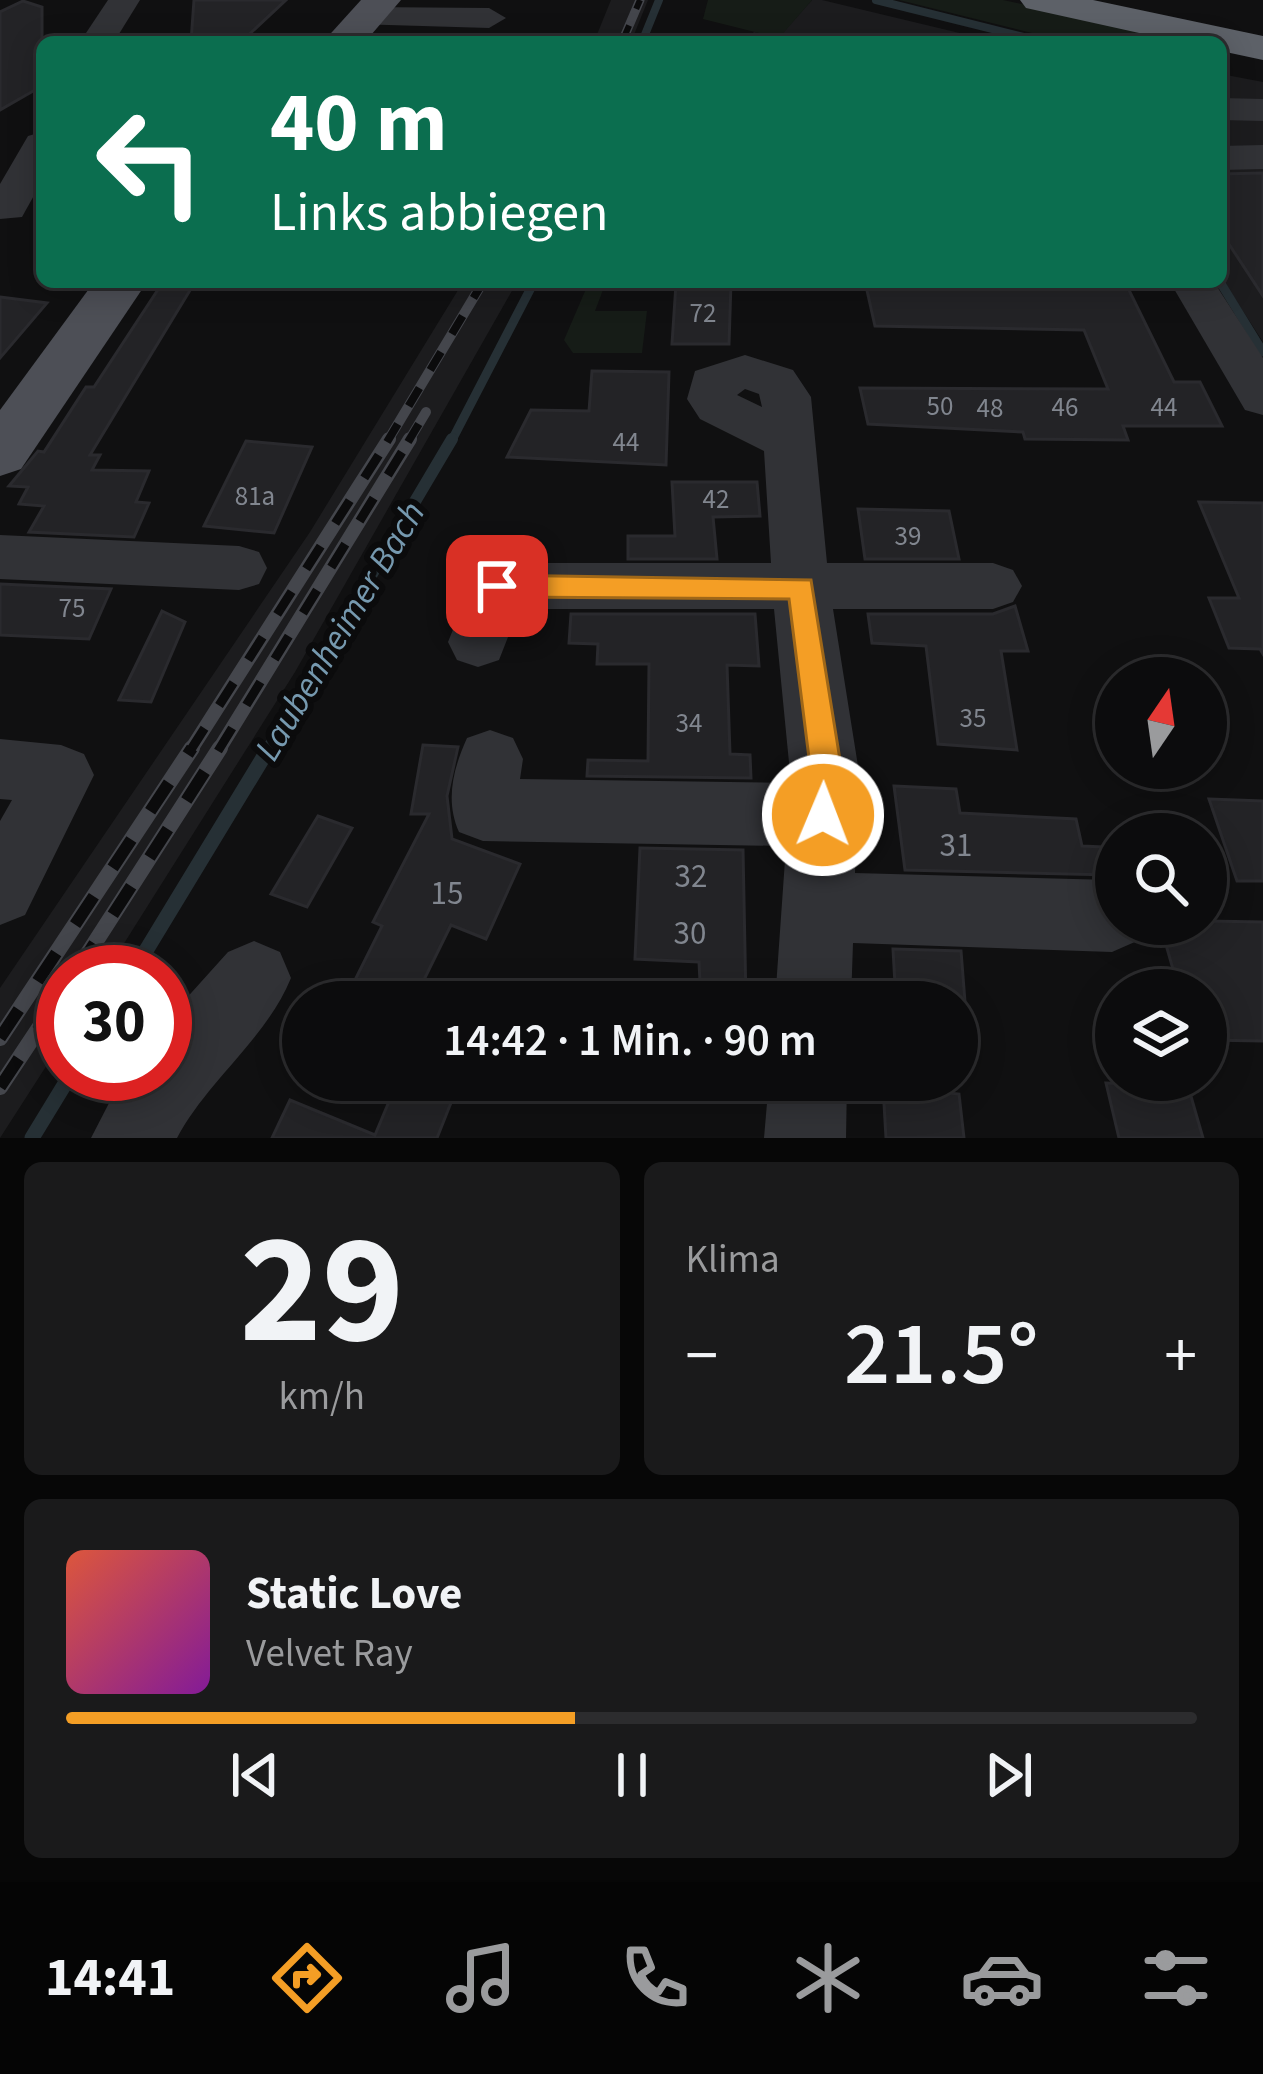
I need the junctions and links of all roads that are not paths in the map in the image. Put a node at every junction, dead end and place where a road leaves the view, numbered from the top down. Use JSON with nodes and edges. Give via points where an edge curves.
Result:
{"nodes":[{"id":1,"x":124,"y":0,"type":"edge"},
{"id":2,"x":1039,"y":0,"type":"edge"},
{"id":3,"x":1096,"y":0,"type":"edge"},
{"id":4,"x":489,"y":18,"type":"dead end"},
{"id":5,"x":364,"y":20,"type":"edge"},
{"id":6,"x":1263,"y":34,"type":"edge"},
{"id":7,"x":101,"y":36,"type":"edge"},
{"id":8,"x":1207,"y":36,"type":"edge"},
{"id":9,"x":1227,"y":40,"type":"edge"},
{"id":10,"x":1263,"y":48,"type":"edge"},
{"id":11,"x":1227,"y":109,"type":"edge"},
{"id":12,"x":1263,"y":110,"type":"edge"},
{"id":13,"x":1263,"y":157,"type":"edge"},
{"id":14,"x":1227,"y":158,"type":"edge"},
{"id":15,"x":36,"y":159,"type":"edge"},
{"id":16,"x":16,"y":208,"type":"edge"},
{"id":17,"x":117,"y":288,"type":"edge"},
{"id":18,"x":1196,"y":288,"type":"edge"},
{"id":19,"x":1263,"y":398,"type":"edge"},
{"id":20,"x":789,"y":441,"type":"dead end"},
{"id":21,"x":0,"y":454,"type":"edge"},
{"id":22,"x":0,"y":557,"type":"edge"},
{"id":23,"x":239,"y":568,"type":"dead end"},
{"id":24,"x":993,"y":586,"type":"dead end"},
{"id":25,"x":801,"y":588,"type":"junction"},
{"id":26,"x":478,"y":642,"type":"dead end"},
{"id":27,"x":490,"y":759,"type":"dead end"},
{"id":28,"x":0,"y":769,"type":"edge"},
{"id":29,"x":823,"y":815,"type":"junction"},
{"id":30,"x":0,"y":890,"type":"edge"},
{"id":31,"x":818,"y":907,"type":"junction"},
{"id":32,"x":1095,"y":915,"type":"edge"},
{"id":33,"x":254,"y":978,"type":"dead end"},
{"id":34,"x":813,"y":981,"type":"edge"},
{"id":35,"x":807,"y":1101,"type":"edge"},
{"id":36,"x":132,"y":1138,"type":"edge"},
{"id":37,"x":805,"y":1138,"type":"edge"}],
"edges":[{"from":1,"to":7,"type":"street"},
{"from":2,"to":8,"type":"highway"},
{"from":3,"to":6,"type":"highway"},
{"from":4,"to":5,"type":"street"},
{"from":9,"to":10,"type":"highway"},
{"from":11,"to":12,"type":"street"},
{"from":13,"to":14,"type":"street"},
{"from":15,"to":16,"type":"street"},
{"from":17,"to":21,"type":"main road"},
{"from":18,"to":19,"type":"street"},
{"from":20,"to":25,"type":"street"},
{"from":22,"to":23,"type":"street"},
{"from":24,"to":25,"type":"street"},
{"from":25,"to":26,"type":"street","via":[[497,586]]},
{"from":25,"to":29,"type":"street","via":[[825,766]]},
{"from":27,"to":29,"type":"street","via":[[483,810]]},
{"from":28,"to":30,"type":"street","via":[[61,775]]},
{"from":29,"to":31,"type":"street"},
{"from":31,"to":32,"type":"street"},
{"from":31,"to":34,"type":"street"},
{"from":33,"to":36,"type":"street","via":[[164,1084]]},
{"from":35,"to":37,"type":"street"}]}
